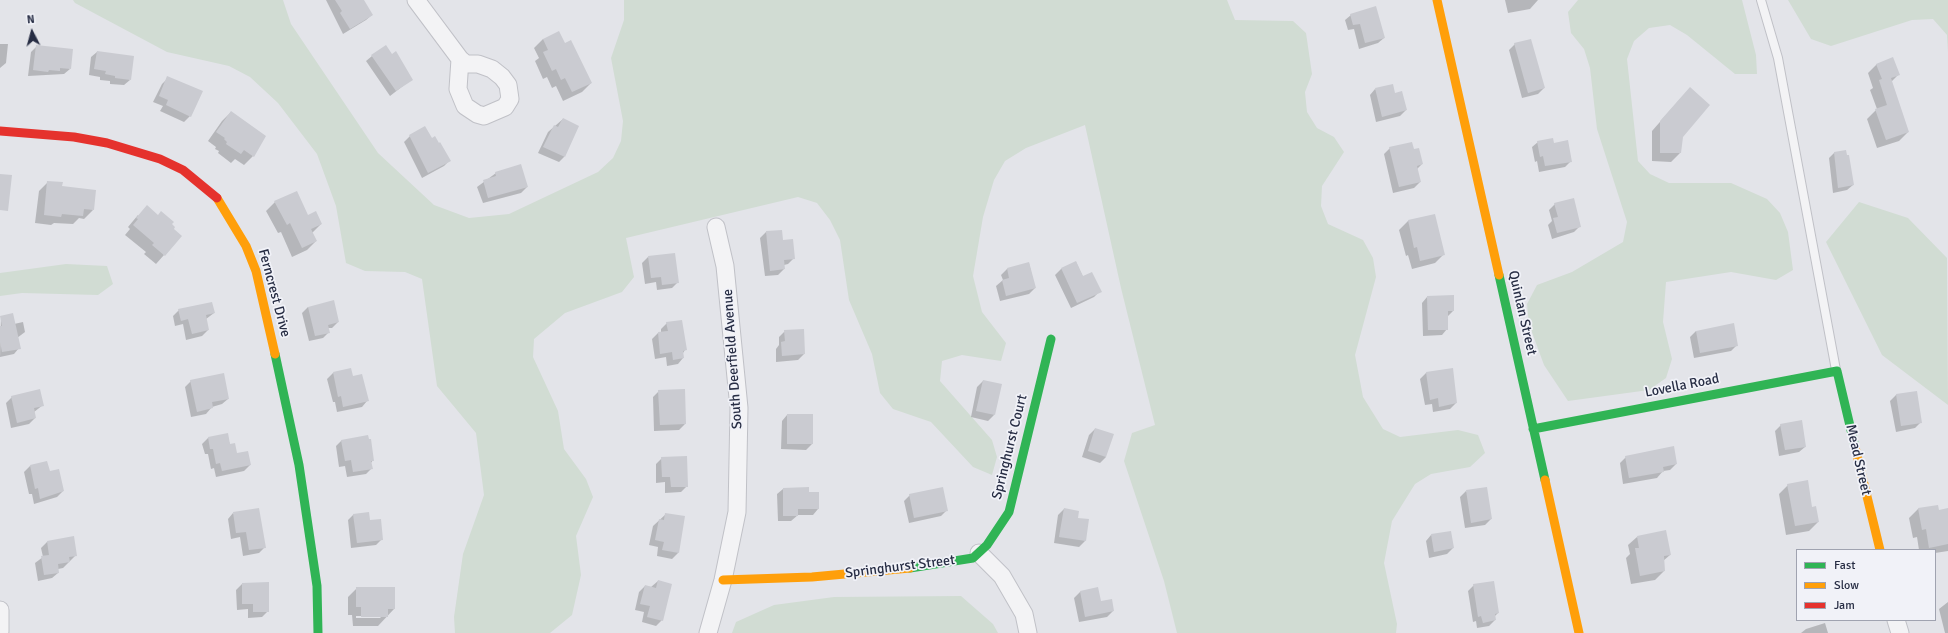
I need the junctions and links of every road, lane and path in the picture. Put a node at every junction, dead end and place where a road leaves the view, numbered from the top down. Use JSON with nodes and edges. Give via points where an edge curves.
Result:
{"nodes":[{"id":1,"x":416,"y":0,"type":"edge"},
{"id":2,"x":1437,"y":0,"type":"edge"},
{"id":3,"x":1761,"y":0,"type":"edge"},
{"id":4,"x":460,"y":59,"type":"dead end"},
{"id":5,"x":0,"y":131,"type":"edge"},
{"id":6,"x":716,"y":227,"type":"dead end"},
{"id":7,"x":1051,"y":339,"type":"dead end"},
{"id":8,"x":1837,"y":371,"type":"junction"},
{"id":9,"x":1533,"y":429,"type":"junction"},
{"id":10,"x":1880,"y":549,"type":"edge"},
{"id":11,"x":979,"y":553,"type":"junction"},
{"id":12,"x":723,"y":580,"type":"junction"},
{"id":13,"x":0,"y":610,"type":"edge"},
{"id":14,"x":1896,"y":621,"type":"edge"},
{"id":15,"x":0,"y":631,"type":"edge"},
{"id":16,"x":318,"y":633,"type":"edge"},
{"id":17,"x":708,"y":633,"type":"edge"},
{"id":18,"x":1028,"y":633,"type":"edge"},
{"id":19,"x":1579,"y":633,"type":"edge"},
{"id":20,"x":1900,"y":633,"type":"edge"}],
"edges":[{"from":1,"to":4,"type":"street"},
{"from":2,"to":9,"type":"street","name":"Quinlan Street"},
{"from":3,"to":8,"type":"lane","via":[[1778,58]]},
{"from":5,"to":16,"type":"street","name":"Ferncrest Drive","via":[[74,137],[107,143],[160,159],[183,170],[220,201],[246,246],[256,271],[270,330],[299,465],[318,586]]},
{"from":6,"to":12,"type":"street","name":"South Deerfield Avenue","via":[[726,266],[739,408],[737,512]]},
{"from":7,"to":11,"type":"street","name":"Springhurst Court","via":[[1009,512]]},
{"from":8,"to":9,"type":"street","name":"Lovella Road"},
{"from":8,"to":10,"type":"street","name":"Mead Street"},
{"from":9,"to":19,"type":"street","name":"Quinlan Street"},
{"from":11,"to":12,"type":"street","name":"Springhurst Street","via":[[973,558],[925,567],[812,577]]},
{"from":11,"to":18,"type":"street","via":[[1002,576],[1024,614]]},
{"from":12,"to":17,"type":"street","name":"South Deerfield Avenue"},
{"from":13,"to":15,"type":"street"},
{"from":14,"to":20,"type":"street"}]}
